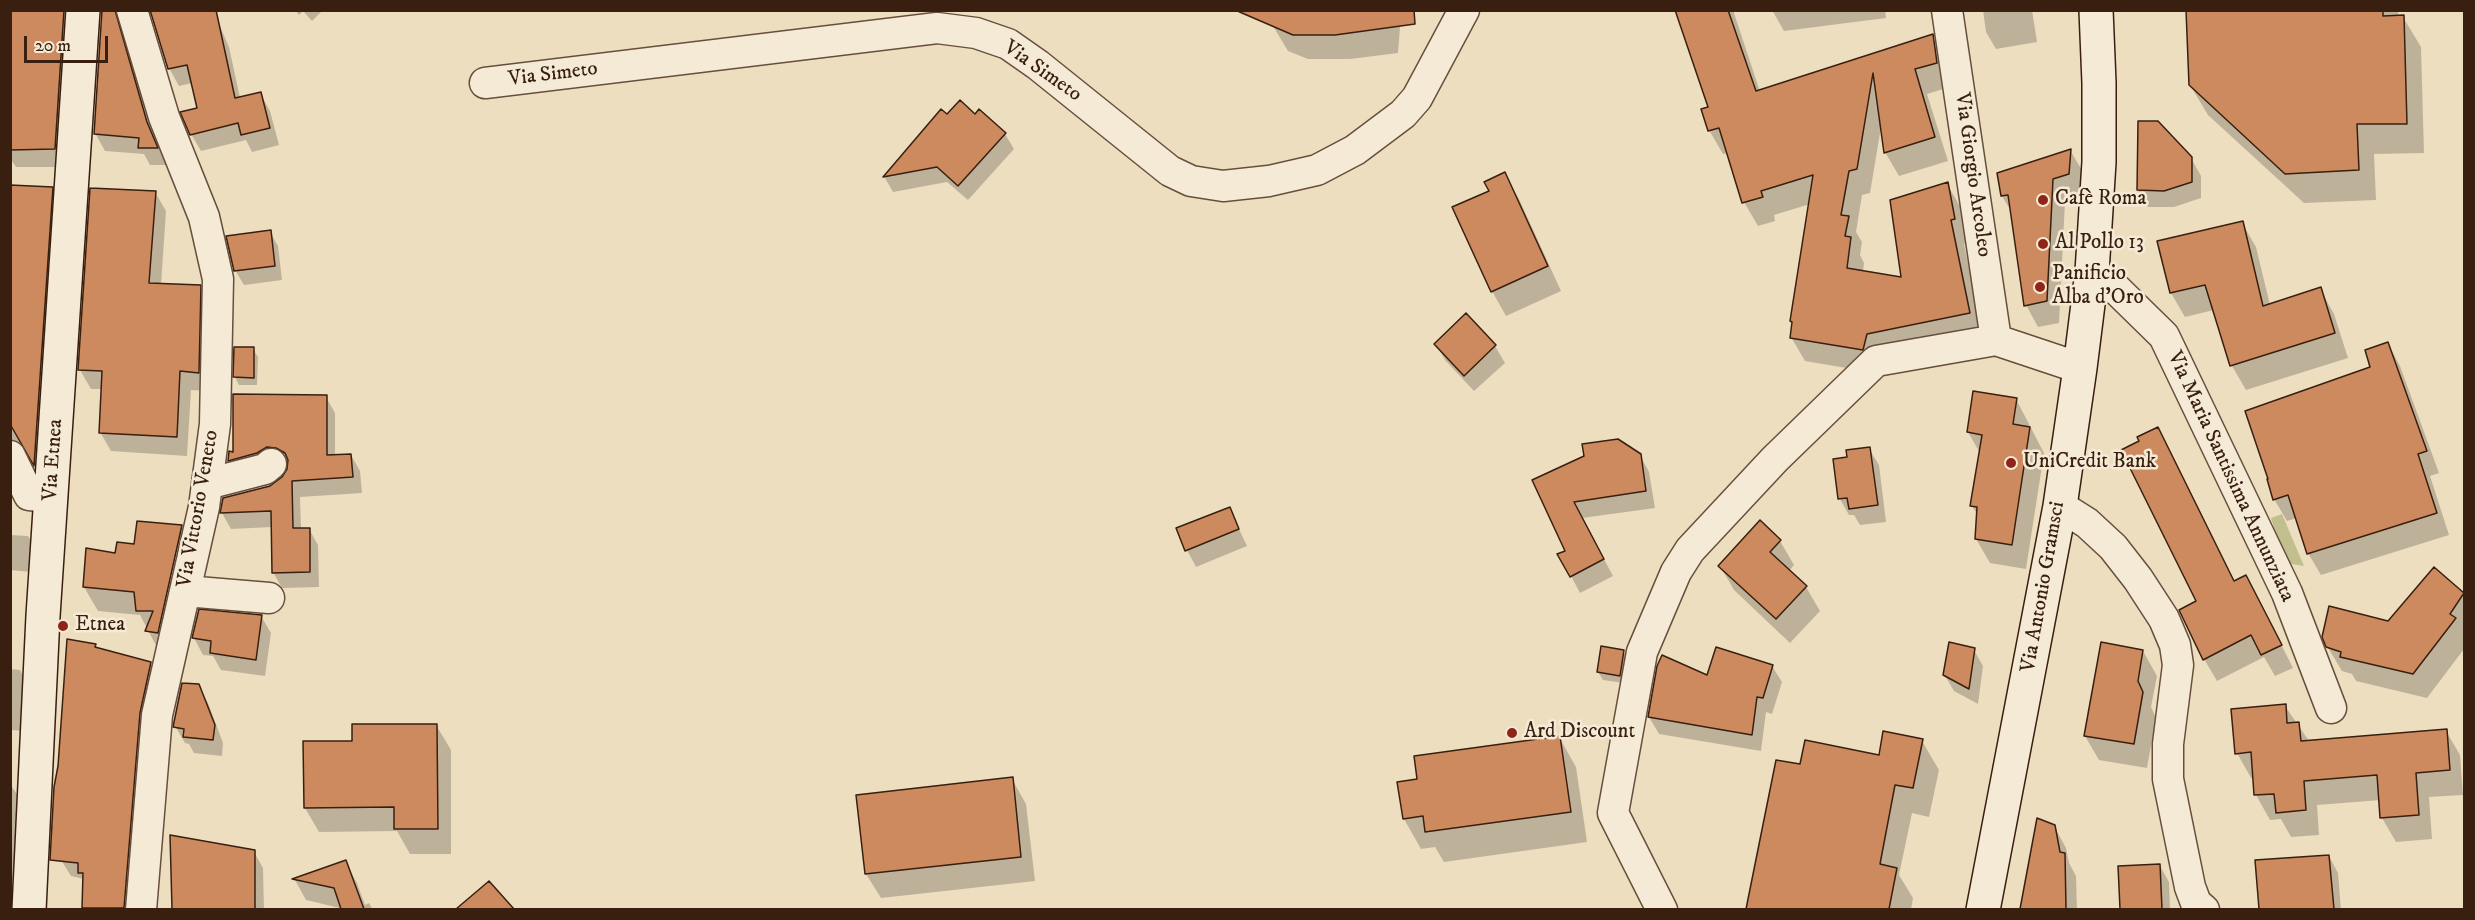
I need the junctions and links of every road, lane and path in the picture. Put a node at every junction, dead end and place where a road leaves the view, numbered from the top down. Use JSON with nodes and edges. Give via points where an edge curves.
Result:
{"nodes":[{"id":1,"x":82,"y":10,"type":"edge"},
{"id":2,"x":132,"y":10,"type":"edge"},
{"id":3,"x":1464,"y":10,"type":"edge"},
{"id":4,"x":1947,"y":10,"type":"edge"},
{"id":5,"x":2096,"y":10,"type":"edge"},
{"id":6,"x":485,"y":83,"type":"dead end"},
{"id":7,"x":2092,"y":272,"type":"junction"},
{"id":8,"x":1996,"y":340,"type":"junction"},
{"id":9,"x":2080,"y":368,"type":"junction"},
{"id":10,"x":10,"y":456,"type":"edge"},
{"id":11,"x":271,"y":464,"type":"dead end"},
{"id":12,"x":207,"y":484,"type":"junction"},
{"id":13,"x":52,"y":497,"type":"junction"},
{"id":14,"x":2060,"y":506,"type":"junction"},
{"id":15,"x":185,"y":591,"type":"junction"},
{"id":16,"x":269,"y":598,"type":"dead end"},
{"id":17,"x":2331,"y":708,"type":"dead end"},
{"id":18,"x":29,"y":909,"type":"edge"},
{"id":19,"x":141,"y":909,"type":"edge"},
{"id":20,"x":1662,"y":909,"type":"edge"},
{"id":21,"x":1983,"y":909,"type":"edge"},
{"id":22,"x":2204,"y":909,"type":"edge"}],
"edges":[{"from":1,"to":13,"type":"main road","name":"Via Etnea"},
{"from":2,"to":12,"type":"street","name":"Via Vittorio Veneto","via":[[164,117],[204,217],[218,279],[215,423]]},
{"from":3,"to":6,"type":"street","name":"Via Simeto","via":[[1417,98],[1403,114],[1355,150],[1317,170],[1223,186],[1191,181],[1170,171],[1038,64],[1008,44],[976,33],[937,28]]},
{"from":4,"to":8,"type":"street","name":"Via Giorgio Arcoleo"},
{"from":5,"to":7,"type":"main road","name":"Via Antonio Gramsci","via":[[2099,162]]},
{"from":7,"to":9,"type":"main road","name":"Via Antonio Gramsci"},
{"from":7,"to":17,"type":"street","name":"Via Maria Santissima Annunziata","via":[[2113,286],[2164,336],[2287,593]]},
{"from":8,"to":9,"type":"street"},
{"from":8,"to":20,"type":"street","via":[[1876,361],[1775,459],[1690,550],[1676,572],[1642,651],[1613,813]]},
{"from":9,"to":14,"type":"main road","name":"Via Antonio Gramsci"},
{"from":10,"to":13,"type":"street","via":[[29,495]]},
{"from":11,"to":12,"type":"street"},
{"from":12,"to":15,"type":"street","name":"Via Vittorio Veneto"},
{"from":13,"to":18,"type":"main road","name":"Via Etnea"},
{"from":14,"to":21,"type":"main road","name":"Via Antonio Gramsci"},
{"from":14,"to":22,"type":"street","via":[[2113,548],[2164,619],[2175,645],[2178,665],[2168,744],[2168,779],[2190,887],[2196,903]]},
{"from":15,"to":16,"type":"street"},
{"from":15,"to":19,"type":"street","name":"Via Vittorio Veneto","via":[[157,715]]}]}
